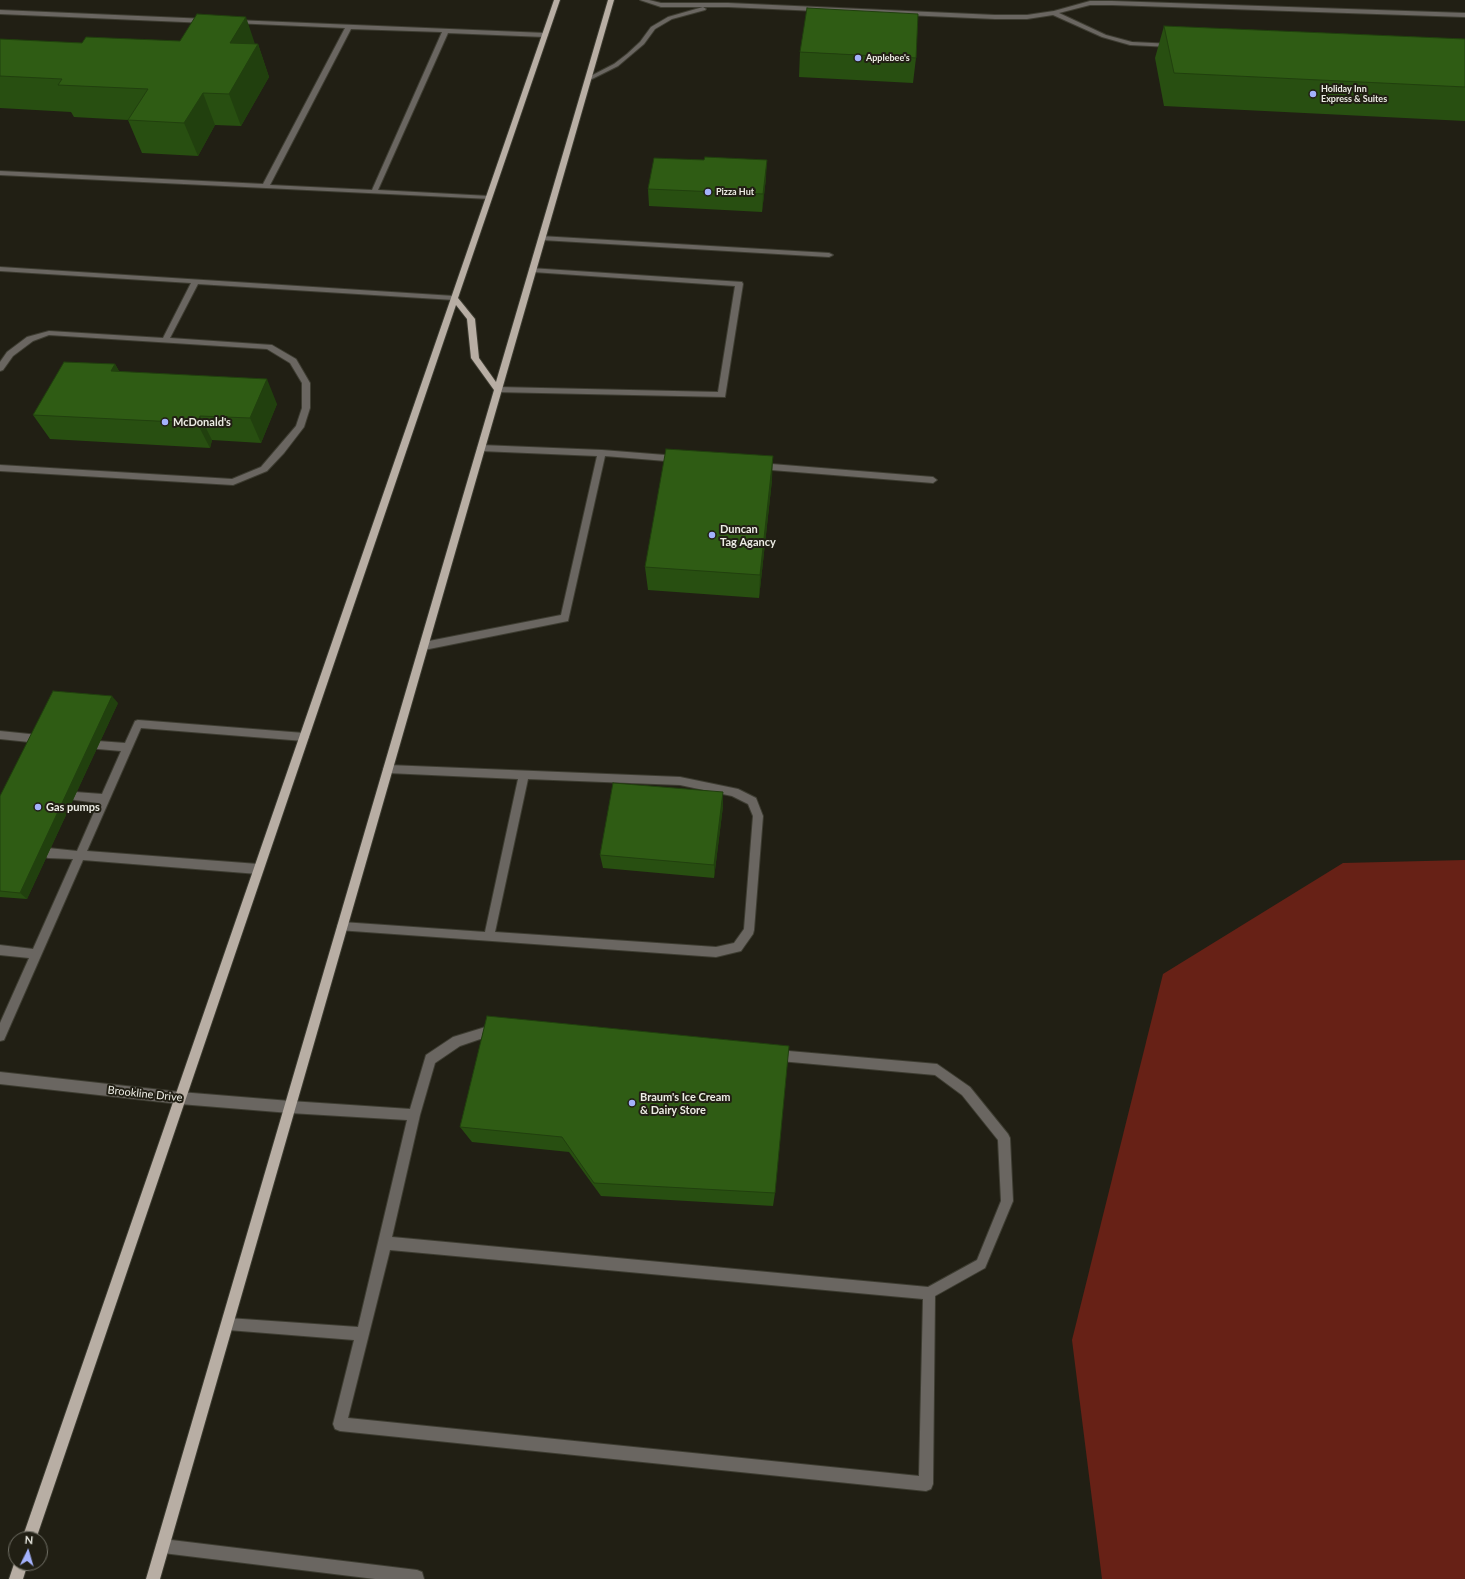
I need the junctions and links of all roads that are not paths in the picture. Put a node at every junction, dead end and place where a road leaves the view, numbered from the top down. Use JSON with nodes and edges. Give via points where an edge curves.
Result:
{"nodes":[{"id":1,"x":557,"y":0,"type":"edge"},
{"id":2,"x":611,"y":0,"type":"edge"},
{"id":3,"x":643,"y":0,"type":"edge"},
{"id":4,"x":800,"y":0,"type":"edge"},
{"id":5,"x":728,"y":4,"type":"junction"},
{"id":6,"x":799,"y":8,"type":"junction"},
{"id":7,"x":0,"y":12,"type":"edge"},
{"id":8,"x":1054,"y":13,"type":"junction"},
{"id":9,"x":1465,"y":15,"type":"edge"},
{"id":10,"x":214,"y":21,"type":"edge"},
{"id":11,"x":230,"y":22,"type":"edge"},
{"id":12,"x":349,"y":27,"type":"junction"},
{"id":13,"x":446,"y":31,"type":"junction"},
{"id":14,"x":544,"y":35,"type":"junction"},
{"id":15,"x":1180,"y":46,"type":"edge"},
{"id":16,"x":588,"y":79,"type":"junction"},
{"id":17,"x":0,"y":173,"type":"edge"},
{"id":18,"x":266,"y":186,"type":"junction"},
{"id":19,"x":374,"y":192,"type":"junction"},
{"id":20,"x":489,"y":198,"type":"junction"},
{"id":21,"x":542,"y":238,"type":"junction"},
{"id":22,"x":829,"y":254,"type":"dead end"},
{"id":23,"x":0,"y":269,"type":"edge"},
{"id":24,"x":533,"y":270,"type":"junction"},
{"id":25,"x":196,"y":281,"type":"junction"},
{"id":26,"x":454,"y":298,"type":"junction"},
{"id":27,"x":165,"y":341,"type":"junction"},
{"id":28,"x":0,"y":368,"type":"edge"},
{"id":29,"x":498,"y":390,"type":"junction"},
{"id":30,"x":481,"y":448,"type":"junction"},
{"id":31,"x":602,"y":453,"type":"junction"},
{"id":32,"x":689,"y":460,"type":"edge"},
{"id":33,"x":752,"y":465,"type":"edge"},
{"id":34,"x":0,"y":468,"type":"edge"},
{"id":35,"x":933,"y":480,"type":"dead end"},
{"id":36,"x":424,"y":646,"type":"junction"},
{"id":37,"x":0,"y":736,"type":"edge"},
{"id":38,"x":304,"y":738,"type":"junction"},
{"id":39,"x":39,"y":739,"type":"edge"},
{"id":40,"x":98,"y":745,"type":"dead end"},
{"id":41,"x":128,"y":747,"type":"junction"},
{"id":42,"x":388,"y":769,"type":"junction"},
{"id":43,"x":524,"y":775,"type":"junction"},
{"id":44,"x":75,"y":796,"type":"dead end"},
{"id":45,"x":105,"y":799,"type":"junction"},
{"id":46,"x":48,"y":853,"type":"dead end"},
{"id":47,"x":80,"y":855,"type":"junction"},
{"id":48,"x":258,"y":869,"type":"junction"},
{"id":49,"x":342,"y":927,"type":"junction"},
{"id":50,"x":489,"y":937,"type":"junction"},
{"id":51,"x":0,"y":950,"type":"edge"},
{"id":52,"x":36,"y":954,"type":"junction"},
{"id":53,"x":0,"y":1036,"type":"edge"},
{"id":54,"x":0,"y":1078,"type":"edge"},
{"id":55,"x":180,"y":1098,"type":"junction"},
{"id":56,"x":290,"y":1107,"type":"junction"},
{"id":57,"x":414,"y":1115,"type":"junction"},
{"id":58,"x":385,"y":1243,"type":"junction"},
{"id":59,"x":928,"y":1293,"type":"junction"},
{"id":60,"x":228,"y":1324,"type":"junction"},
{"id":61,"x":362,"y":1334,"type":"junction"},
{"id":62,"x":32,"y":1531,"type":"edge"},
{"id":63,"x":164,"y":1546,"type":"junction"},
{"id":64,"x":154,"y":1579,"type":"edge"},
{"id":65,"x":417,"y":1579,"type":"edge"}],
"edges":[{"from":1,"to":14,"type":"main road"},
{"from":2,"to":16,"type":"main road"},
{"from":3,"to":5,"type":"street","via":[[661,5]]},
{"from":4,"to":6,"type":"street"},
{"from":5,"to":6,"type":"street"},
{"from":5,"to":16,"type":"street","via":[[670,18],[653,28],[642,43],[616,65]]},
{"from":6,"to":8,"type":"street","via":[[995,17],[1027,17]]},
{"from":7,"to":10,"type":"street"},
{"from":8,"to":9,"type":"street","via":[[1090,3],[1112,3]]},
{"from":8,"to":15,"type":"street","via":[[1075,24],[1132,44]]},
{"from":11,"to":12,"type":"street"},
{"from":12,"to":13,"type":"street"},
{"from":12,"to":18,"type":"street"},
{"from":13,"to":14,"type":"street"},
{"from":13,"to":19,"type":"street"},
{"from":14,"to":20,"type":"main road"},
{"from":16,"to":21,"type":"main road"},
{"from":17,"to":18,"type":"street"},
{"from":18,"to":19,"type":"street"},
{"from":19,"to":20,"type":"street"},
{"from":20,"to":26,"type":"main road"},
{"from":21,"to":22,"type":"street"},
{"from":21,"to":24,"type":"main road"},
{"from":23,"to":25,"type":"street"},
{"from":24,"to":29,"type":"main road"},
{"from":24,"to":29,"type":"street","via":[[739,284],[722,395]]},
{"from":25,"to":26,"type":"street"},
{"from":25,"to":27,"type":"street"},
{"from":26,"to":29,"type":"main road","via":[[471,319],[475,358]]},
{"from":26,"to":38,"type":"main road"},
{"from":27,"to":28,"type":"street","via":[[49,333],[30,339],[10,354]]},
{"from":27,"to":34,"type":"street","via":[[269,347],[293,362],[306,383],[306,408],[300,427],[264,469],[233,482]]},
{"from":29,"to":30,"type":"main road"},
{"from":30,"to":31,"type":"street"},
{"from":30,"to":36,"type":"main road"},
{"from":31,"to":32,"type":"street"},
{"from":31,"to":36,"type":"street","via":[[565,618]]},
{"from":33,"to":35,"type":"street"},
{"from":36,"to":42,"type":"main road"},
{"from":37,"to":39,"type":"street"},
{"from":38,"to":41,"type":"street","via":[[138,724]]},
{"from":38,"to":48,"type":"main road"},
{"from":40,"to":41,"type":"street"},
{"from":41,"to":45,"type":"street"},
{"from":42,"to":43,"type":"street"},
{"from":42,"to":49,"type":"main road"},
{"from":43,"to":50,"type":"street"},
{"from":43,"to":50,"type":"street","via":[[680,781],[734,792],[752,801],[758,816],[749,930],[738,948],[716,952]]},
{"from":44,"to":45,"type":"street"},
{"from":45,"to":47,"type":"street"},
{"from":46,"to":47,"type":"street"},
{"from":47,"to":48,"type":"street"},
{"from":47,"to":52,"type":"street"},
{"from":48,"to":55,"type":"main road"},
{"from":49,"to":50,"type":"street"},
{"from":49,"to":56,"type":"main road"},
{"from":51,"to":52,"type":"street"},
{"from":52,"to":53,"type":"street"},
{"from":54,"to":55,"type":"street","name":"Brookline Drive"},
{"from":55,"to":56,"type":"street","name":"Brookline Drive"},
{"from":55,"to":62,"type":"main road"},
{"from":56,"to":57,"type":"street","name":"Brookline Drive"},
{"from":56,"to":60,"type":"main road"},
{"from":57,"to":58,"type":"street"},
{"from":57,"to":59,"type":"street","via":[[430,1059],[457,1041],[492,1030],[937,1070],[966,1091],[1004,1138],[1007,1201],[981,1264]]},
{"from":58,"to":59,"type":"street"},
{"from":58,"to":61,"type":"street"},
{"from":59,"to":61,"type":"street","via":[[926,1484],[340,1424]]},
{"from":60,"to":61,"type":"street"},
{"from":60,"to":63,"type":"main road"},
{"from":63,"to":64,"type":"main road"},
{"from":63,"to":65,"type":"street"}]}
